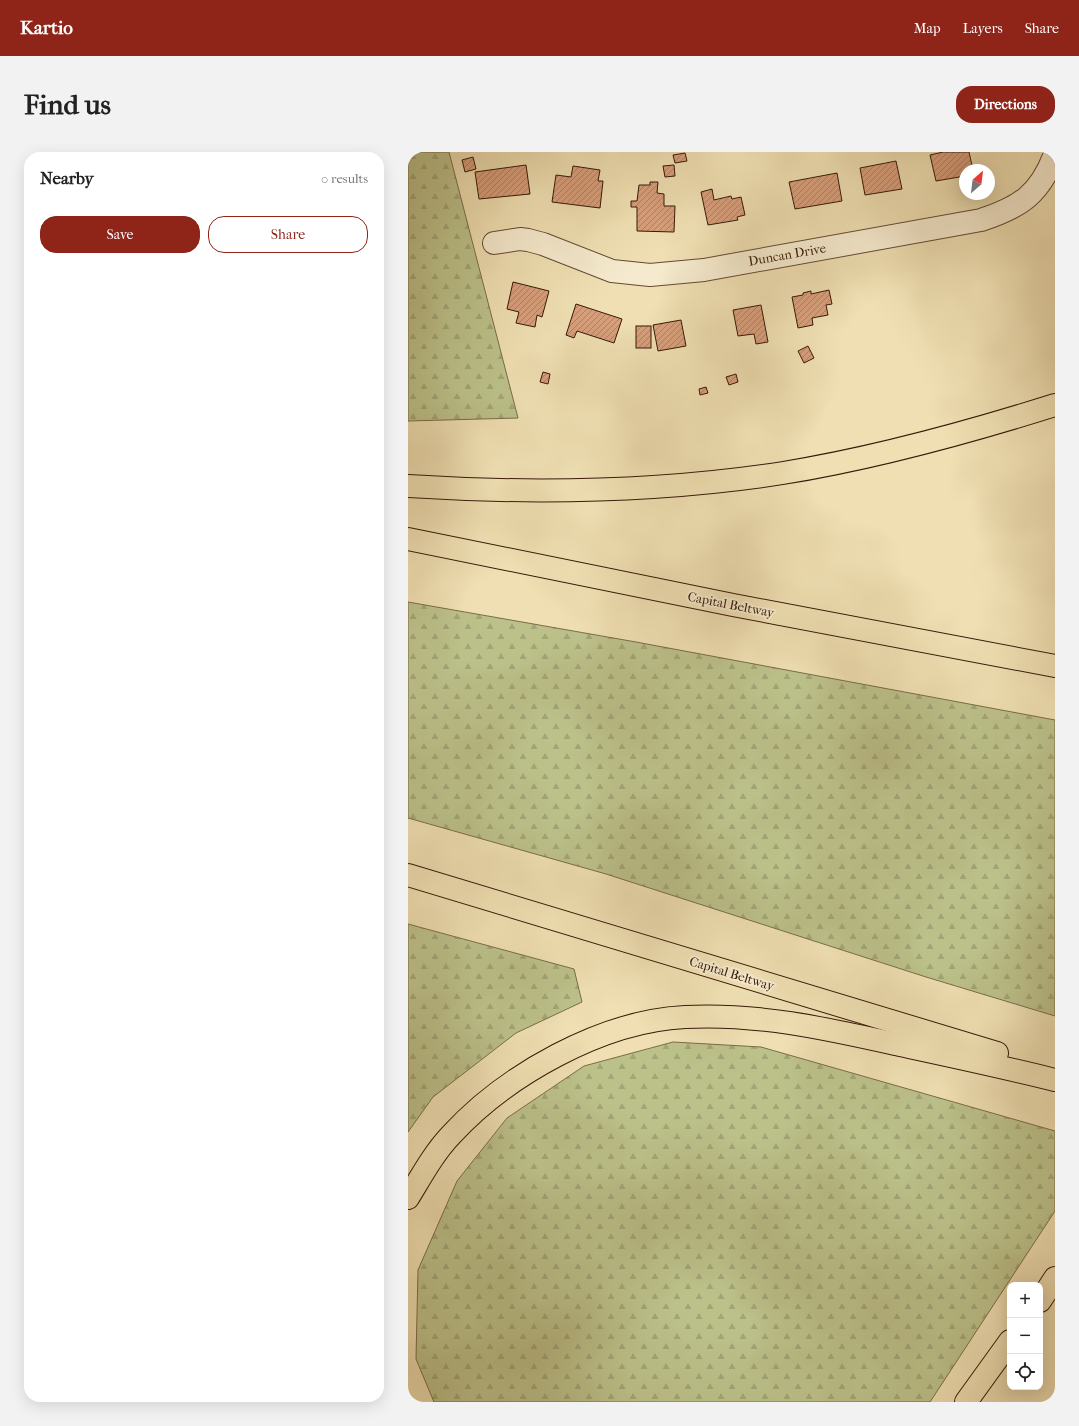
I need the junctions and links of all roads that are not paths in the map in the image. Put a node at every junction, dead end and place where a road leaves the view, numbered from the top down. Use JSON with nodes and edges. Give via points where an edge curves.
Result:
{"nodes":[{"id":1,"x":1055,"y":154,"type":"edge"},
{"id":2,"x":494,"y":243,"type":"dead end"},
{"id":3,"x":1055,"y":405,"type":"edge"},
{"id":4,"x":408,"y":486,"type":"edge"},
{"id":5,"x":408,"y":539,"type":"edge"},
{"id":6,"x":1055,"y":666,"type":"edge"},
{"id":7,"x":408,"y":875,"type":"edge"},
{"id":8,"x":1055,"y":1070,"type":"edge"},
{"id":9,"x":1055,"y":1080,"type":"edge"},
{"id":10,"x":408,"y":1198,"type":"edge"},
{"id":11,"x":1007,"y":1345,"type":"edge"},
{"id":12,"x":1007,"y":1354,"type":"edge"},
{"id":13,"x":966,"y":1402,"type":"edge"},
{"id":14,"x":977,"y":1402,"type":"edge"}],
"edges":[{"from":1,"to":2,"type":"street","name":"Duncan Drive","via":[[1044,178],[1029,196],[1011,210],[981,220],[704,270],[650,275],[629,274],[597,266],[528,240]]},
{"from":3,"to":4,"type":"highway","via":[[978,430],[884,453],[783,473],[676,485],[567,491],[468,490]]},
{"from":5,"to":6,"type":"highway","name":"Capital Beltway","via":[[733,605]]},
{"from":7,"to":8,"type":"highway","name":"Capital Beltway"},
{"from":9,"to":10,"type":"highway","via":[[835,1030],[777,1020],[730,1016],[683,1017],[638,1025],[552,1057],[517,1078],[450,1136],[427,1166]]},
{"from":11,"to":13,"type":"highway"},
{"from":12,"to":14,"type":"highway"}]}
